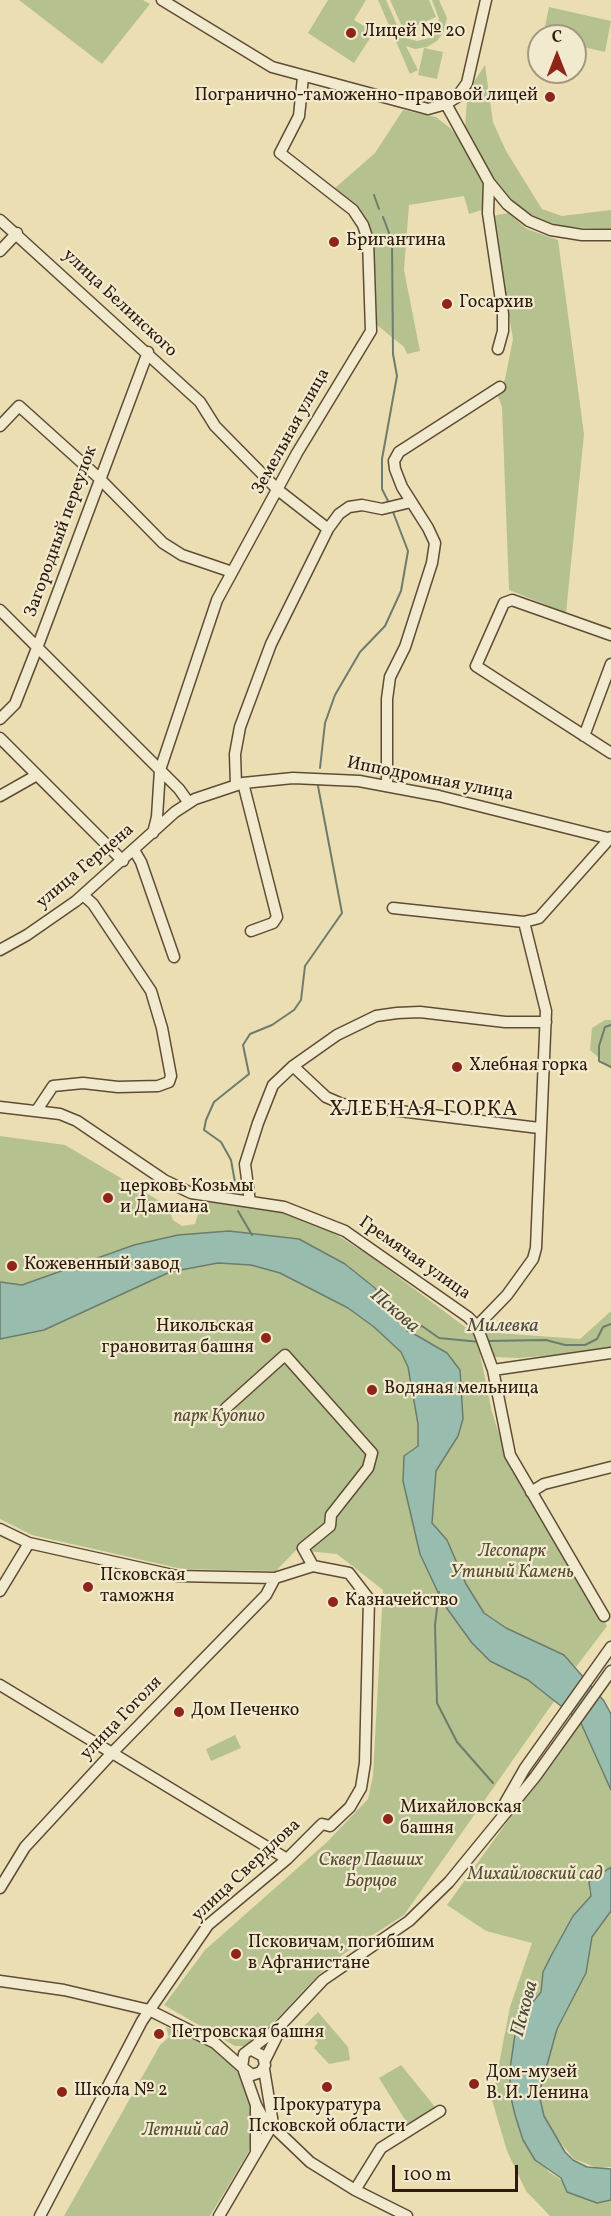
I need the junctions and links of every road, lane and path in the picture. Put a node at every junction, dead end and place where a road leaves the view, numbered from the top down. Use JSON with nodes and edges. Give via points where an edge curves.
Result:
{"nodes":[{"id":1,"x":162,"y":0,"type":"edge"},
{"id":2,"x":486,"y":0,"type":"edge"},
{"id":3,"x":303,"y":77,"type":"junction"},
{"id":4,"x":446,"y":104,"type":"junction"},
{"id":5,"x":489,"y":182,"type":"junction"},
{"id":6,"x":0,"y":220,"type":"edge"},
{"id":7,"x":17,"y":233,"type":"junction"},
{"id":8,"x":611,"y":235,"type":"edge"},
{"id":9,"x":0,"y":251,"type":"edge"},
{"id":10,"x":498,"y":348,"type":"dead end"},
{"id":11,"x":148,"y":352,"type":"junction"},
{"id":12,"x":500,"y":387,"type":"dead end"},
{"id":13,"x":0,"y":426,"type":"edge"},
{"id":14,"x":99,"y":478,"type":"junction"},
{"id":15,"x":278,"y":490,"type":"junction"},
{"id":16,"x":411,"y":502,"type":"junction"},
{"id":17,"x":327,"y":529,"type":"junction"},
{"id":18,"x":232,"y":572,"type":"junction"},
{"id":19,"x":0,"y":610,"type":"edge"},
{"id":20,"x":611,"y":635,"type":"edge"},
{"id":21,"x":37,"y":648,"type":"junction"},
{"id":22,"x":611,"y":664,"type":"edge"},
{"id":23,"x":0,"y":719,"type":"edge"},
{"id":24,"x":584,"y":736,"type":"junction"},
{"id":25,"x":0,"y":738,"type":"edge"},
{"id":26,"x":611,"y":753,"type":"edge"},
{"id":27,"x":160,"y":770,"type":"junction"},
{"id":28,"x":37,"y":775,"type":"junction"},
{"id":29,"x":240,"y":784,"type":"junction"},
{"id":30,"x":387,"y":786,"type":"junction"},
{"id":31,"x":0,"y":796,"type":"edge"},
{"id":32,"x":189,"y":803,"type":"junction"},
{"id":33,"x":153,"y":833,"type":"junction"},
{"id":34,"x":611,"y":838,"type":"edge"},
{"id":35,"x":134,"y":850,"type":"junction"},
{"id":36,"x":123,"y":861,"type":"junction"},
{"id":37,"x":83,"y":895,"type":"junction"},
{"id":38,"x":393,"y":908,"type":"dead end"},
{"id":39,"x":524,"y":922,"type":"junction"},
{"id":40,"x":251,"y":931,"type":"dead end"},
{"id":41,"x":0,"y":950,"type":"edge"},
{"id":42,"x":174,"y":957,"type":"dead end"},
{"id":43,"x":546,"y":1022,"type":"junction"},
{"id":44,"x":293,"y":1066,"type":"junction"},
{"id":45,"x":0,"y":1107,"type":"edge"},
{"id":46,"x":37,"y":1110,"type":"junction"},
{"id":47,"x":539,"y":1128,"type":"junction"},
{"id":48,"x":247,"y":1202,"type":"junction"},
{"id":49,"x":478,"y":1329,"type":"junction"},
{"id":50,"x":611,"y":1353,"type":"edge"},
{"id":51,"x":491,"y":1364,"type":"junction"},
{"id":52,"x":226,"y":1408,"type":"dead end"},
{"id":53,"x":611,"y":1467,"type":"edge"},
{"id":54,"x":531,"y":1492,"type":"junction"},
{"id":55,"x":0,"y":1529,"type":"edge"},
{"id":56,"x":29,"y":1543,"type":"junction"},
{"id":57,"x":313,"y":1566,"type":"junction"},
{"id":58,"x":275,"y":1578,"type":"junction"},
{"id":59,"x":0,"y":1591,"type":"edge"},
{"id":60,"x":604,"y":1616,"type":"dead end"},
{"id":61,"x":611,"y":1647,"type":"edge"},
{"id":62,"x":611,"y":1671,"type":"edge"},
{"id":63,"x":0,"y":1685,"type":"edge"},
{"id":64,"x":111,"y":1754,"type":"junction"},
{"id":65,"x":494,"y":1824,"type":"junction"},
{"id":66,"x":287,"y":1859,"type":"junction"},
{"id":67,"x":0,"y":1888,"type":"edge"},
{"id":68,"x":0,"y":1981,"type":"edge"},
{"id":69,"x":149,"y":2010,"type":"junction"},
{"id":70,"x":288,"y":2017,"type":"junction"},
{"id":71,"x":215,"y":2043,"type":"junction"},
{"id":72,"x":250,"y":2051,"type":"junction"},
{"id":73,"x":264,"y":2064,"type":"junction"},
{"id":74,"x":243,"y":2069,"type":"junction"},
{"id":75,"x":256,"y":2105,"type":"junction"},
{"id":76,"x":272,"y":2108,"type":"junction"},
{"id":77,"x":440,"y":2111,"type":"dead end"},
{"id":78,"x":273,"y":2124,"type":"junction"},
{"id":79,"x":284,"y":2137,"type":"junction"},
{"id":80,"x":256,"y":2156,"type":"junction"},
{"id":81,"x":355,"y":2190,"type":"junction"},
{"id":82,"x":40,"y":2216,"type":"edge"},
{"id":83,"x":219,"y":2216,"type":"edge"},
{"id":84,"x":407,"y":2216,"type":"edge"}],
"edges":[{"from":1,"to":3,"type":"street","via":[[272,67]]},
{"from":2,"to":4,"type":"street","via":[[467,83]]},
{"from":3,"to":4,"type":"street","via":[[410,106],[428,109]]},
{"from":3,"to":15,"type":"street","name":"Земельная улица","via":[[299,116],[280,153],[353,210],[363,225],[368,240],[372,325]]},
{"from":4,"to":5,"type":"street"},
{"from":5,"to":8,"type":"street","via":[[507,204],[541,226],[573,234]]},
{"from":5,"to":10,"type":"street","via":[[488,213],[503,314]]},
{"from":6,"to":7,"type":"street","name":"улица Белинского"},
{"from":7,"to":9,"type":"street"},
{"from":7,"to":11,"type":"street","name":"улица Белинского"},
{"from":11,"to":14,"type":"street","name":"Загородный переулок"},
{"from":11,"to":15,"type":"street","name":"улица Белинского","via":[[200,402],[209,417]]},
{"from":12,"to":16,"type":"street","via":[[399,452],[394,460],[395,469]]},
{"from":13,"to":14,"type":"street","via":[[19,406]]},
{"from":14,"to":18,"type":"street","via":[[163,543],[182,555]]},
{"from":14,"to":21,"type":"street","name":"Загородный переулок"},
{"from":15,"to":17,"type":"street","name":"улица Белинского"},
{"from":15,"to":18,"type":"street","name":"Земельная улица"},
{"from":16,"to":17,"type":"street","via":[[382,509],[349,507]]},
{"from":16,"to":30,"type":"street","via":[[435,543],[407,640],[390,677]]},
{"from":17,"to":29,"type":"street","via":[[271,644],[240,728],[235,754]]},
{"from":18,"to":27,"type":"street","name":"Земельная улица","via":[[213,610]]},
{"from":19,"to":21,"type":"street"},
{"from":20,"to":24,"type":"street","via":[[512,600],[504,603],[476,666]]},
{"from":21,"to":23,"type":"street","name":"Загородный переулок","via":[[15,704]]},
{"from":21,"to":27,"type":"street"},
{"from":22,"to":24,"type":"street"},
{"from":24,"to":26,"type":"street"},
{"from":25,"to":28,"type":"street"},
{"from":27,"to":32,"type":"street"},
{"from":27,"to":33,"type":"street","name":"Земельная улица"},
{"from":28,"to":31,"type":"street"},
{"from":28,"to":36,"type":"street"},
{"from":29,"to":30,"type":"street","name":"Ипподромная улица","via":[[331,778]]},
{"from":29,"to":32,"type":"street","name":"Ипподромная улица"},
{"from":29,"to":40,"type":"street","via":[[277,917],[271,924]]},
{"from":30,"to":34,"type":"street","name":"Ипподромная улица"},
{"from":32,"to":33,"type":"street","name":"улица Герцена"},
{"from":33,"to":35,"type":"street","name":"улица Герцена"},
{"from":34,"to":39,"type":"street","via":[[539,918]]},
{"from":35,"to":36,"type":"street","name":"улица Герцена"},
{"from":35,"to":42,"type":"street"},
{"from":36,"to":37,"type":"street","name":"улица Герцена"},
{"from":37,"to":41,"type":"street","name":"улица Герцена"},
{"from":37,"to":46,"type":"street","via":[[151,991],[171,1076],[169,1082],[158,1086],[53,1086]]},
{"from":38,"to":39,"type":"street"},
{"from":39,"to":43,"type":"street","via":[[539,976]]},
{"from":43,"to":44,"type":"street","via":[[397,1013],[356,1024]]},
{"from":43,"to":47,"type":"street"},
{"from":44,"to":47,"type":"street","via":[[326,1097],[342,1104]]},
{"from":44,"to":48,"type":"street","via":[[273,1085],[258,1123],[245,1164]]},
{"from":45,"to":46,"type":"street","name":"Гремячая улица"},
{"from":46,"to":48,"type":"street","name":"Гремячая улица","via":[[77,1121],[164,1180],[191,1192]]},
{"from":47,"to":49,"type":"street","via":[[533,1259]]},
{"from":48,"to":49,"type":"street","name":"Гремячая улица","via":[[284,1208],[345,1231]]},
{"from":49,"to":51,"type":"street"},
{"from":50,"to":51,"type":"street"},
{"from":51,"to":54,"type":"street","via":[[510,1455]]},
{"from":52,"to":57,"type":"street","via":[[285,1355],[372,1453],[368,1468],[331,1515],[330,1526],[303,1548]]},
{"from":53,"to":54,"type":"street","via":[[544,1484]]},
{"from":54,"to":60,"type":"street"},
{"from":55,"to":56,"type":"street"},
{"from":56,"to":58,"type":"street","via":[[177,1576]]},
{"from":56,"to":59,"type":"street"},
{"from":57,"to":58,"type":"street"},
{"from":57,"to":66,"type":"street","name":"улица Свердлова","via":[[349,1573],[369,1599],[365,1762],[361,1788],[350,1807],[330,1826],[322,1824]]},
{"from":58,"to":64,"type":"street","name":"улица Гоголя","via":[[266,1595]]},
{"from":61,"to":65,"type":"street","via":[[525,1768]]},
{"from":62,"to":65,"type":"street","via":[[535,1776]]},
{"from":63,"to":64,"type":"street"},
{"from":64,"to":66,"type":"street"},
{"from":64,"to":67,"type":"street","name":"улица Гоголя","via":[[25,1847]]},
{"from":65,"to":70,"type":"street","via":[[458,1872],[423,1909],[323,1980]]},
{"from":66,"to":69,"type":"street","name":"улица Свердлова","via":[[208,1925]]},
{"from":68,"to":69,"type":"street","via":[[64,1990]]},
{"from":69,"to":71,"type":"street"},
{"from":69,"to":82,"type":"street","name":"улица Свердлова"},
{"from":70,"to":72,"type":"street"},
{"from":70,"to":73,"type":"street"},
{"from":71,"to":72,"type":"street"},
{"from":71,"to":74,"type":"street"},
{"from":72,"to":73,"type":"street","via":[[260,2053]]},
{"from":72,"to":74,"type":"street","via":[[242,2058]]},
{"from":73,"to":74,"type":"street","via":[[257,2074]]},
{"from":73,"to":76,"type":"street"},
{"from":74,"to":75,"type":"street"},
{"from":75,"to":78,"type":"street"},
{"from":75,"to":80,"type":"street"},
{"from":76,"to":78,"type":"street"},
{"from":76,"to":79,"type":"street"},
{"from":77,"to":81,"type":"street","via":[[381,2148]]},
{"from":78,"to":79,"type":"street"},
{"from":78,"to":80,"type":"street"},
{"from":79,"to":81,"type":"street","via":[[310,2162]]},
{"from":80,"to":83,"type":"street"},
{"from":81,"to":84,"type":"street"}]}
